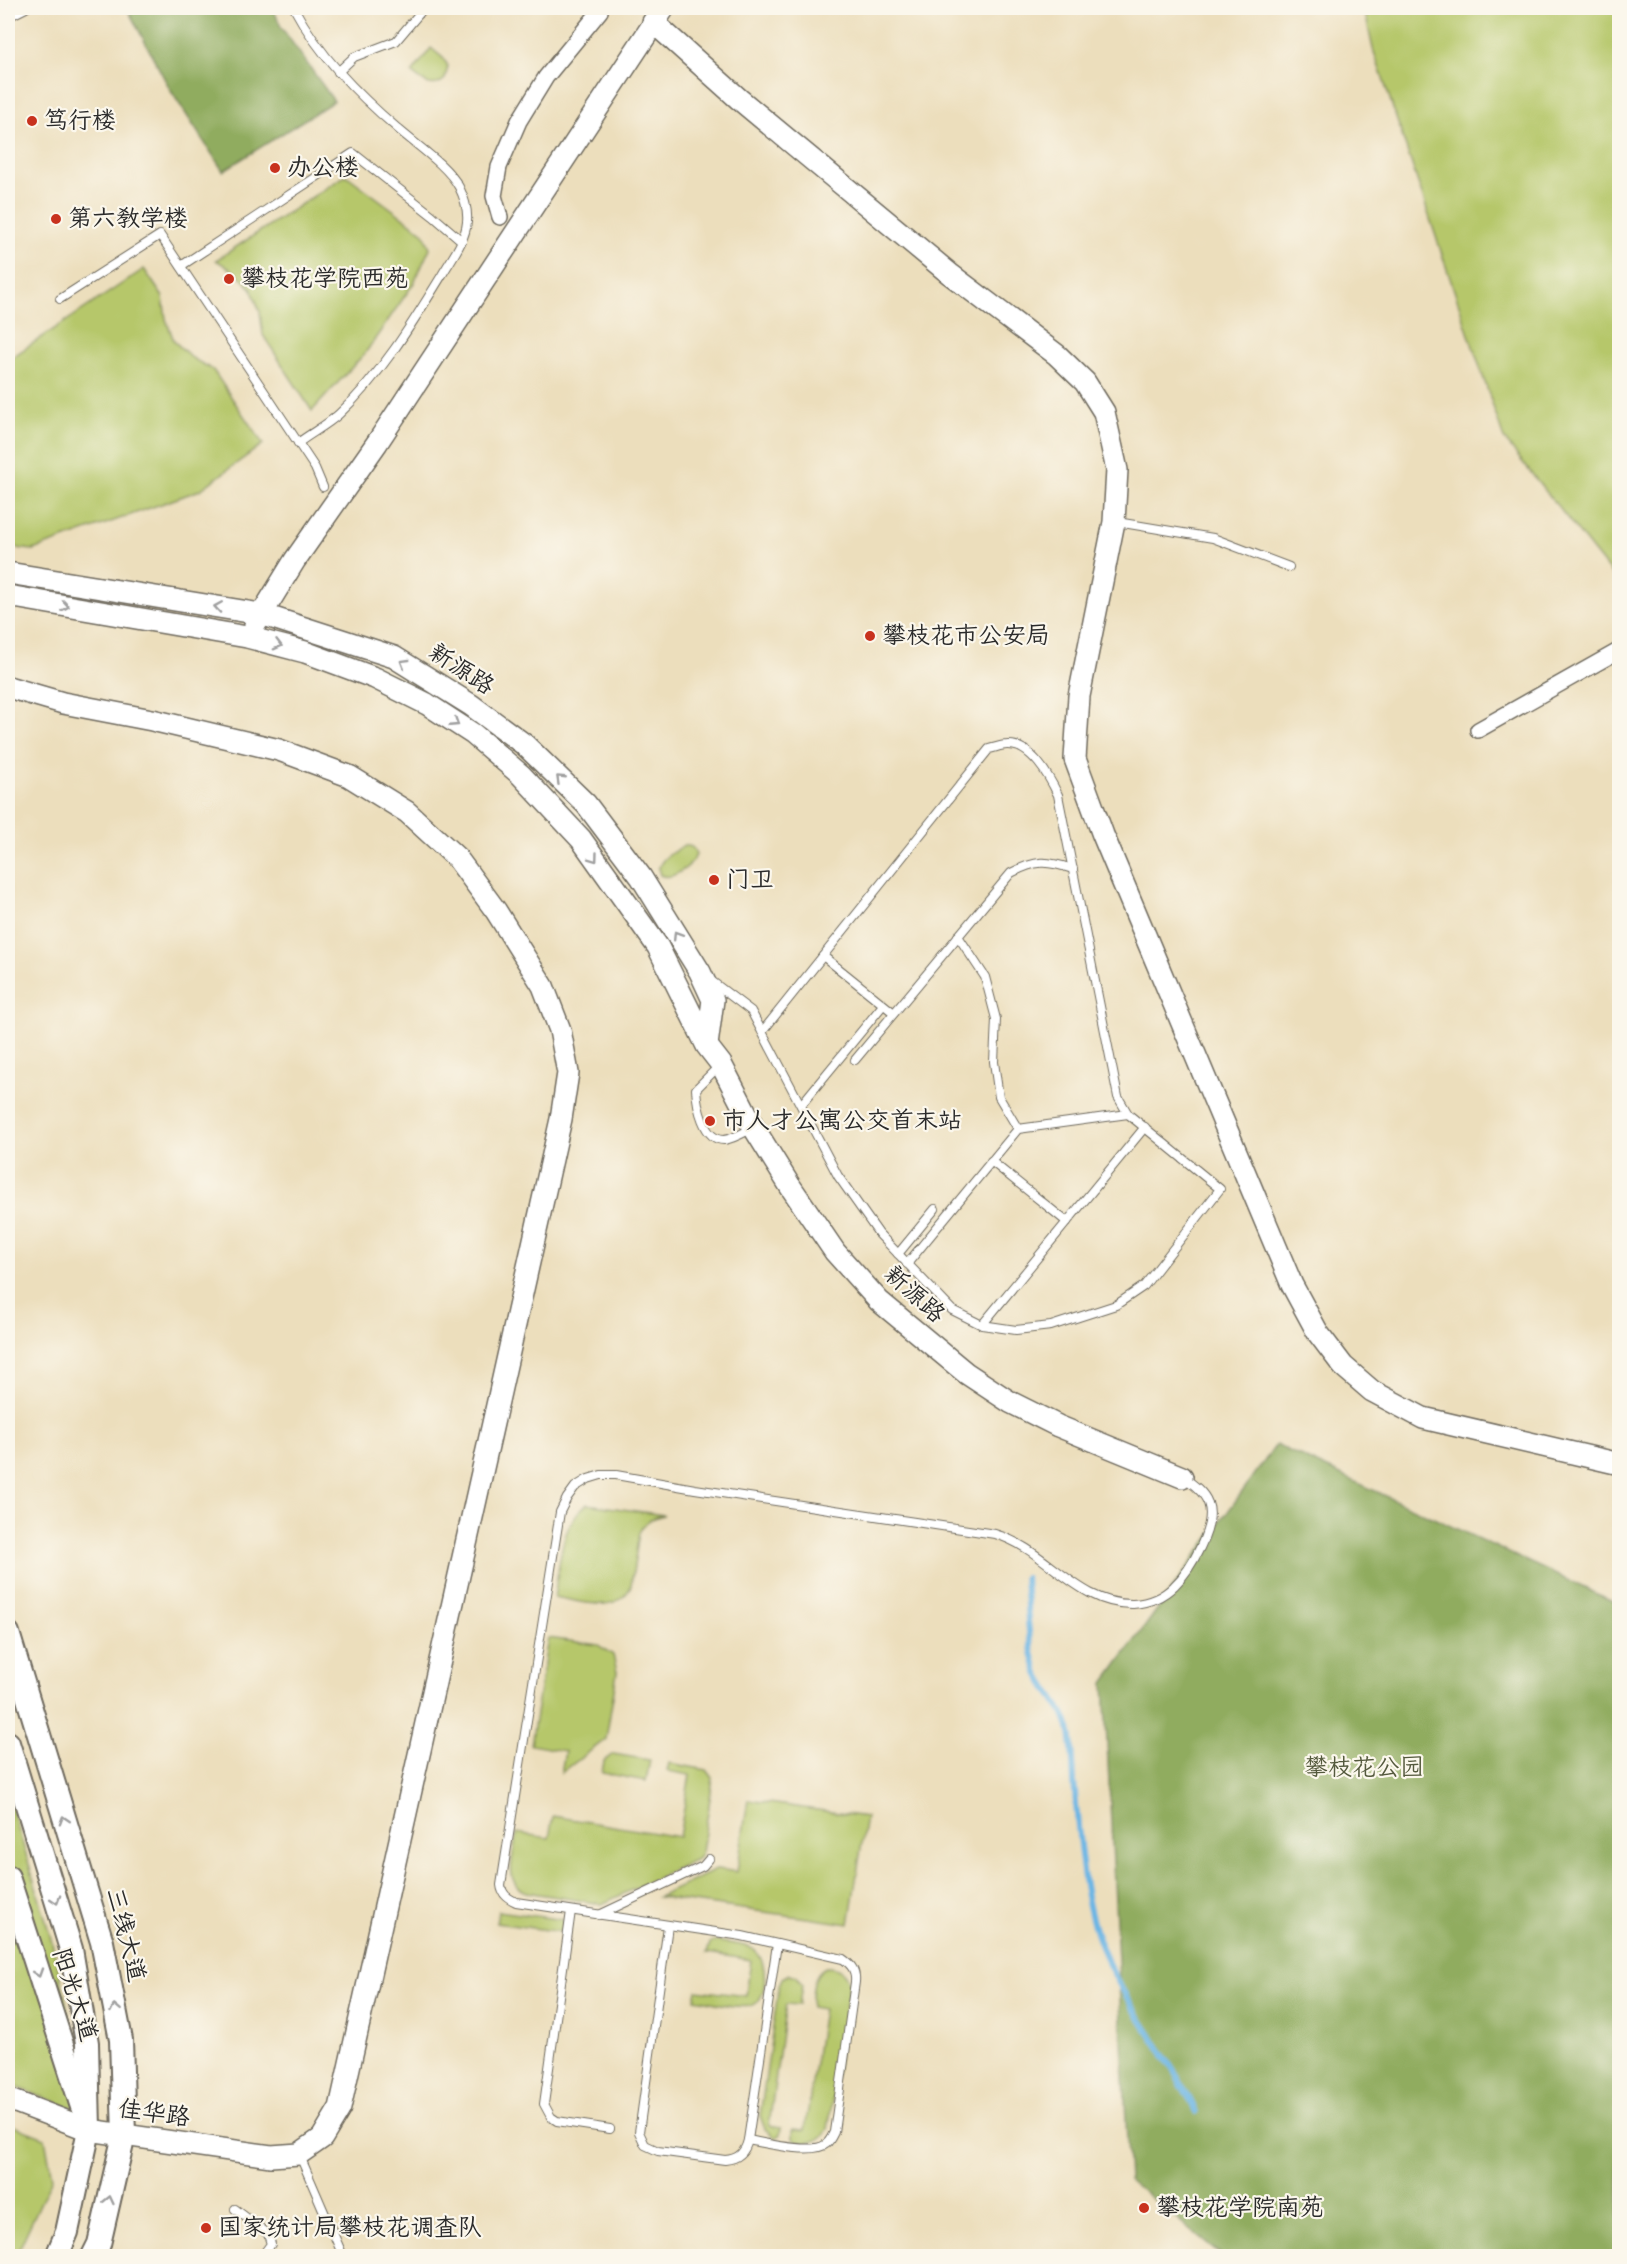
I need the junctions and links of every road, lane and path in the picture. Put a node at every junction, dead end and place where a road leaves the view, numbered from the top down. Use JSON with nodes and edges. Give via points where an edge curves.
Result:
{"nodes":[{"id":1,"x":26,"y":8,"type":"edge"},
{"id":2,"x":294,"y":8,"type":"edge"},
{"id":3,"x":424,"y":8,"type":"edge"},
{"id":4,"x":599,"y":8,"type":"edge"},
{"id":5,"x":658,"y":15,"type":"edge"},
{"id":6,"x":8,"y":16,"type":"edge"},
{"id":7,"x":338,"y":72,"type":"junction"},
{"id":8,"x":500,"y":217,"type":"dead end"},
{"id":9,"x":462,"y":241,"type":"junction"},
{"id":10,"x":181,"y":266,"type":"junction"},
{"id":11,"x":60,"y":299,"type":"dead end"},
{"id":12,"x":298,"y":443,"type":"junction"},
{"id":13,"x":323,"y":487,"type":"dead end"},
{"id":14,"x":1114,"y":522,"type":"junction"},
{"id":15,"x":1289,"y":567,"type":"dead end"},
{"id":16,"x":8,"y":573,"type":"edge"},
{"id":17,"x":8,"y":597,"type":"edge"},
{"id":18,"x":261,"y":614,"type":"junction"},
{"id":19,"x":247,"y":637,"type":"junction"},
{"id":20,"x":1620,"y":650,"type":"edge"},
{"id":21,"x":8,"y":687,"type":"edge"},
{"id":22,"x":1478,"y":730,"type":"dead end"},
{"id":23,"x":1073,"y":869,"type":"junction"},
{"id":24,"x":958,"y":936,"type":"junction"},
{"id":25,"x":823,"y":956,"type":"junction"},
{"id":26,"x":700,"y":972,"type":"junction"},
{"id":27,"x":883,"y":1005,"type":"junction"},
{"id":28,"x":894,"y":1013,"type":"junction"},
{"id":29,"x":762,"y":1032,"type":"junction"},
{"id":30,"x":707,"y":1046,"type":"junction"},
{"id":31,"x":855,"y":1060,"type":"dead end"},
{"id":32,"x":721,"y":1064,"type":"junction"},
{"id":33,"x":801,"y":1105,"type":"junction"},
{"id":34,"x":1128,"y":1114,"type":"junction"},
{"id":35,"x":1145,"y":1127,"type":"junction"},
{"id":36,"x":754,"y":1128,"type":"junction"},
{"id":37,"x":1018,"y":1129,"type":"junction"},
{"id":38,"x":992,"y":1161,"type":"junction"},
{"id":39,"x":935,"y":1209,"type":"dead end"},
{"id":40,"x":1067,"y":1222,"type":"junction"},
{"id":41,"x":898,"y":1254,"type":"junction"},
{"id":42,"x":907,"y":1264,"type":"junction"},
{"id":43,"x":982,"y":1326,"type":"junction"},
{"id":44,"x":1620,"y":1464,"type":"edge"},
{"id":45,"x":1182,"y":1477,"type":"joint"},
{"id":46,"x":8,"y":1633,"type":"edge"},
{"id":47,"x":8,"y":1743,"type":"edge"},
{"id":48,"x":709,"y":1859,"type":"dead end"},
{"id":49,"x":8,"y":1877,"type":"edge"},
{"id":50,"x":571,"y":1911,"type":"junction"},
{"id":51,"x":598,"y":1915,"type":"junction"},
{"id":52,"x":668,"y":1926,"type":"junction"},
{"id":53,"x":777,"y":1944,"type":"junction"},
{"id":54,"x":8,"y":2099,"type":"edge"},
{"id":55,"x":610,"y":2129,"type":"dead end"},
{"id":56,"x":89,"y":2130,"type":"junction"},
{"id":57,"x":124,"y":2135,"type":"junction"},
{"id":58,"x":748,"y":2140,"type":"junction"},
{"id":59,"x":299,"y":2154,"type":"junction"},
{"id":60,"x":236,"y":2209,"type":"dead end"},
{"id":61,"x":57,"y":2256,"type":"edge"},
{"id":62,"x":93,"y":2256,"type":"edge"},
{"id":63,"x":262,"y":2256,"type":"edge"},
{"id":64,"x":343,"y":2256,"type":"edge"}],
"edges":[{"from":1,"to":6,"type":"lane"},
{"from":2,"to":7,"type":"lane","via":[[306,31]]},
{"from":3,"to":7,"type":"lane","via":[[396,41],[354,57]]},
{"from":4,"to":8,"type":"street","via":[[546,77],[519,121],[500,167],[494,196]]},
{"from":5,"to":14,"type":"street","via":[[748,107],[950,274],[1057,355],[1085,382],[1104,412],[1117,470]]},
{"from":5,"to":18,"type":"street"},
{"from":7,"to":9,"type":"lane","via":[[459,187],[467,222]]},
{"from":9,"to":10,"type":"lane","via":[[353,153]]},
{"from":9,"to":12,"type":"lane","via":[[420,312],[367,383],[338,415]]},
{"from":10,"to":11,"type":"lane","via":[[160,235]]},
{"from":10,"to":12,"type":"lane"},
{"from":12,"to":13,"type":"lane"},
{"from":14,"to":15,"type":"lane","via":[[1213,538]]},
{"from":14,"to":44,"type":"street","via":[[1079,696],[1075,759],[1103,835],[1292,1286],[1318,1333],[1343,1366],[1372,1391],[1423,1418]]},
{"from":18,"to":16,"type":"street","name":"新源路","one_way":true},
{"from":17,"to":19,"type":"street","name":"新源路","one_way":true},
{"from":18,"to":19,"type":"street"},
{"from":26,"to":18,"type":"street","name":"新源路","one_way":true,"via":[[619,846],[586,804],[525,746],[471,705],[394,657]]},
{"from":19,"to":30,"type":"street","name":"新源路","one_way":true,"via":[[305,652],[375,678],[427,704],[473,734],[521,775],[581,839],[658,947]]},
{"from":20,"to":22,"type":"street"},
{"from":21,"to":59,"type":"street","via":[[63,703],[279,750],[349,776],[407,812],[457,858],[496,911],[543,986],[560,1030],[568,1073],[561,1119],[340,2108],[322,2138]]},
{"from":23,"to":24,"type":"lane","via":[[1052,862],[1031,863],[1011,873]]},
{"from":23,"to":25,"type":"lane","via":[[1058,795],[1047,772],[1030,753],[1010,744],[989,749]]},
{"from":23,"to":34,"type":"lane","via":[[1118,1097]]},
{"from":24,"to":28,"type":"lane"},
{"from":24,"to":37,"type":"lane","via":[[985,977],[996,1019],[994,1062],[999,1097]]},
{"from":25,"to":27,"type":"lane"},
{"from":25,"to":29,"type":"lane"},
{"from":26,"to":29,"type":"lane","via":[[751,1011]]},
{"from":26,"to":30,"type":"street","name":"新源路","via":[[713,1000]]},
{"from":27,"to":28,"type":"lane"},
{"from":27,"to":33,"type":"lane"},
{"from":28,"to":31,"type":"lane"},
{"from":29,"to":33,"type":"lane"},
{"from":30,"to":32,"type":"street","name":"新源路"},
{"from":32,"to":36,"type":"street","name":"新源路"},
{"from":32,"to":36,"type":"lane","via":[[696,1089],[700,1115],[709,1131],[722,1140]]},
{"from":33,"to":41,"type":"lane","via":[[838,1176]]},
{"from":34,"to":35,"type":"lane"},
{"from":34,"to":37,"type":"lane"},
{"from":35,"to":40,"type":"lane"},
{"from":35,"to":43,"type":"lane","via":[[1220,1189],[1144,1286],[1116,1305],[1051,1326],[1016,1330]]},
{"from":36,"to":45,"type":"street","name":"新源路","via":[[835,1252],[879,1301],[925,1340],[1010,1402]]},
{"from":37,"to":38,"type":"lane"},
{"from":38,"to":40,"type":"lane"},
{"from":38,"to":42,"type":"lane"},
{"from":39,"to":41,"type":"lane"},
{"from":40,"to":43,"type":"lane"},
{"from":41,"to":42,"type":"lane"},
{"from":42,"to":43,"type":"lane","via":[[952,1310]]},
{"from":45,"to":50,"type":"lane","via":[[1208,1503],[1206,1534],[1173,1587],[1147,1602],[1132,1604],[1098,1597],[1024,1546],[995,1534],[616,1475],[601,1475],[575,1487],[560,1512],[501,1885],[506,1896],[516,1902]]},
{"from":57,"to":46,"type":"main road","name":"三线大道","one_way":true,"via":[[121,2040],[102,1942]]},
{"from":47,"to":56,"type":"main road","one_way":true,"via":[[71,1949],[87,2043]]},
{"from":48,"to":51,"type":"lane","via":[[704,1866]]},
{"from":49,"to":56,"type":"main road","name":"阳光大道","one_way":true},
{"from":50,"to":51,"type":"lane"},
{"from":50,"to":55,"type":"lane","via":[[544,2104],[557,2121]]},
{"from":51,"to":52,"type":"lane"},
{"from":52,"to":53,"type":"lane"},
{"from":52,"to":58,"type":"lane","via":[[639,2125],[641,2138],[645,2145],[658,2151],[725,2160],[745,2151]]},
{"from":53,"to":58,"type":"lane"},
{"from":53,"to":58,"type":"lane","via":[[843,1959],[853,1968],[834,2132],[825,2145],[811,2149]]},
{"from":54,"to":56,"type":"street","name":"佳华路"},
{"from":56,"to":57,"type":"street","name":"佳华路"},
{"from":56,"to":61,"type":"main road","via":[[67,2232]]},
{"from":57,"to":59,"type":"street","name":"佳华路","via":[[271,2156]]},
{"from":62,"to":57,"type":"main road","name":"三线大道","one_way":true},
{"from":59,"to":64,"type":"lane"},
{"from":60,"to":63,"type":"lane","via":[[268,2234],[271,2244]]}]}
